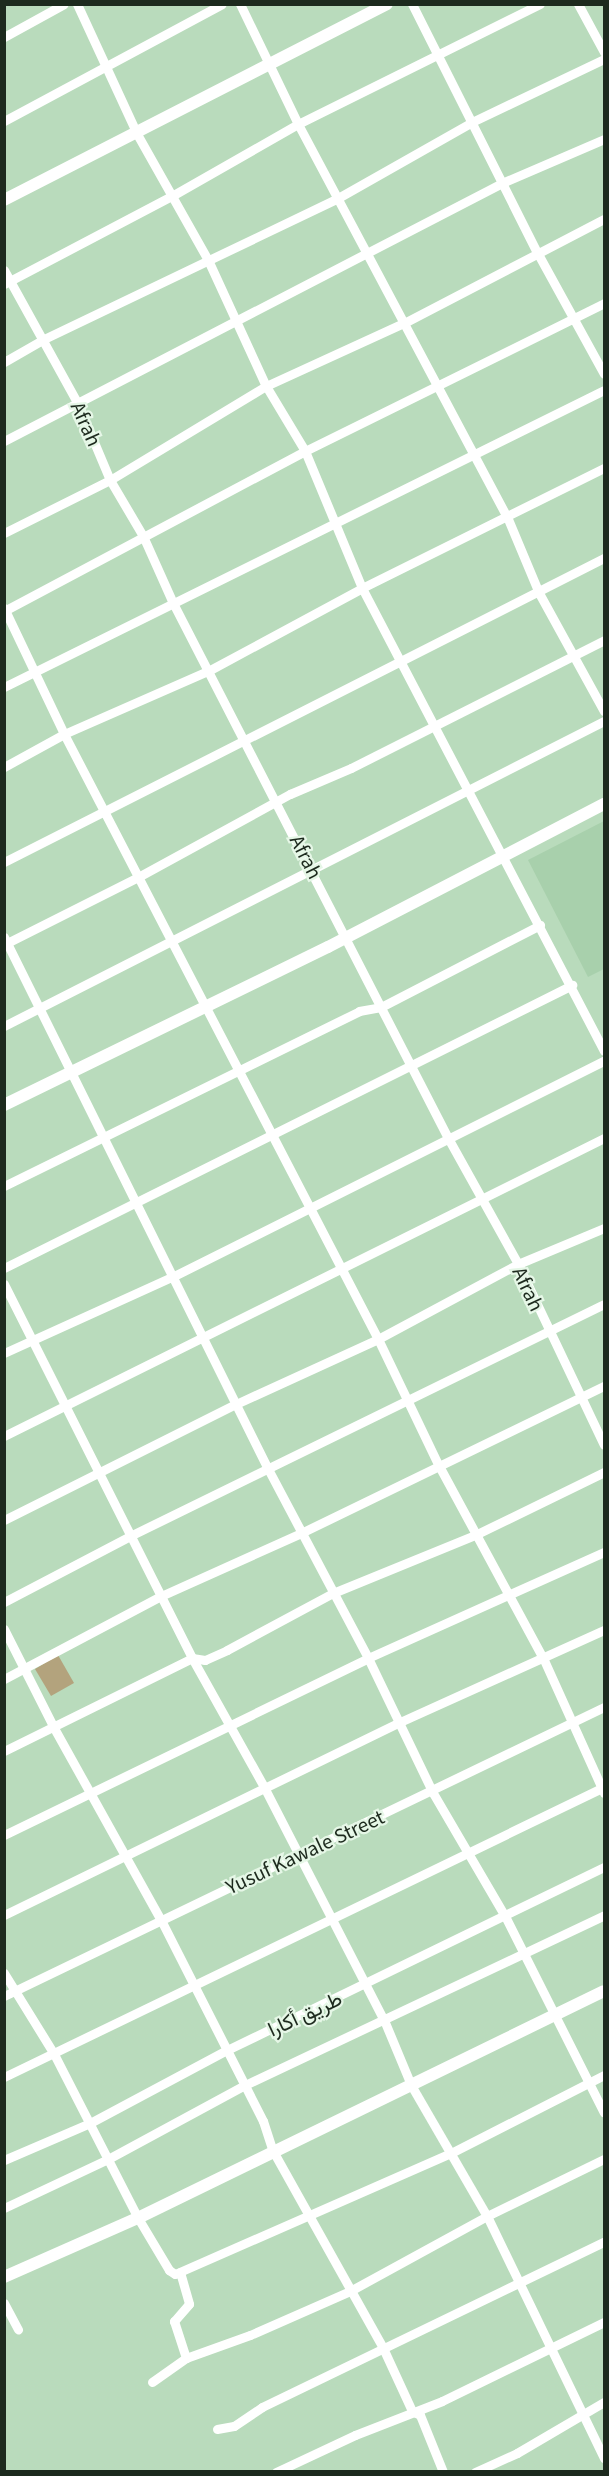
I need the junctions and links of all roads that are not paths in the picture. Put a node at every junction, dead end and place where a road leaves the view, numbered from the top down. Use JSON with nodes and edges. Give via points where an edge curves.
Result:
{"nodes":[{"id":1,"x":64,"y":4,"type":"edge"},
{"id":2,"x":77,"y":4,"type":"edge"},
{"id":3,"x":222,"y":4,"type":"edge"},
{"id":4,"x":240,"y":4,"type":"edge"},
{"id":5,"x":387,"y":4,"type":"edge"},
{"id":6,"x":412,"y":4,"type":"edge"},
{"id":7,"x":540,"y":4,"type":"edge"},
{"id":8,"x":578,"y":4,"type":"edge"},
{"id":9,"x":4,"y":37,"type":"edge"},
{"id":10,"x":604,"y":52,"type":"edge"},
{"id":11,"x":437,"y":55,"type":"junction"},
{"id":12,"x":604,"y":59,"type":"edge"},
{"id":13,"x":268,"y":66,"type":"junction"},
{"id":14,"x":104,"y":67,"type":"junction"},
{"id":15,"x":4,"y":121,"type":"edge"},
{"id":16,"x":474,"y":122,"type":"junction"},
{"id":17,"x":298,"y":124,"type":"junction"},
{"id":18,"x":137,"y":134,"type":"junction"},
{"id":19,"x":604,"y":139,"type":"edge"},
{"id":20,"x":501,"y":183,"type":"junction"},
{"id":21,"x":170,"y":197,"type":"junction"},
{"id":22,"x":338,"y":198,"type":"junction"},
{"id":23,"x":4,"y":200,"type":"edge"},
{"id":24,"x":604,"y":219,"type":"edge"},
{"id":25,"x":537,"y":252,"type":"junction"},
{"id":26,"x":369,"y":253,"type":"junction"},
{"id":27,"x":207,"y":260,"type":"junction"},
{"id":28,"x":4,"y":270,"type":"edge"},
{"id":29,"x":8,"y":282,"type":"edge"},
{"id":30,"x":604,"y":303,"type":"edge"},
{"id":31,"x":574,"y":320,"type":"junction"},
{"id":32,"x":234,"y":322,"type":"junction"},
{"id":33,"x":406,"y":322,"type":"junction"},
{"id":34,"x":44,"y":339,"type":"junction"},
{"id":35,"x":4,"y":362,"type":"edge"},
{"id":36,"x":604,"y":374,"type":"edge"},
{"id":37,"x":266,"y":386,"type":"junction"},
{"id":38,"x":435,"y":387,"type":"junction"},
{"id":39,"x":604,"y":390,"type":"edge"},
{"id":40,"x":78,"y":404,"type":"junction"},
{"id":41,"x":4,"y":441,"type":"edge"},
{"id":42,"x":305,"y":451,"type":"junction"},
{"id":43,"x":472,"y":453,"type":"junction"},
{"id":44,"x":604,"y":468,"type":"edge"},
{"id":45,"x":110,"y":480,"type":"junction"},
{"id":46,"x":508,"y":519,"type":"junction"},
{"id":47,"x":334,"y":524,"type":"junction"},
{"id":48,"x":4,"y":532,"type":"edge"},
{"id":49,"x":143,"y":537,"type":"junction"},
{"id":50,"x":604,"y":558,"type":"edge"},
{"id":51,"x":362,"y":588,"type":"junction"},
{"id":52,"x":539,"y":593,"type":"junction"},
{"id":53,"x":173,"y":603,"type":"junction"},
{"id":54,"x":5,"y":610,"type":"edge"},
{"id":55,"x":604,"y":640,"type":"edge"},
{"id":56,"x":574,"y":655,"type":"junction"},
{"id":57,"x":401,"y":662,"type":"junction"},
{"id":58,"x":35,"y":670,"type":"junction"},
{"id":59,"x":210,"y":670,"type":"junction"},
{"id":60,"x":4,"y":687,"type":"edge"},
{"id":61,"x":604,"y":711,"type":"edge"},
{"id":62,"x":604,"y":721,"type":"edge"},
{"id":63,"x":435,"y":725,"type":"junction"},
{"id":64,"x":64,"y":734,"type":"junction"},
{"id":65,"x":246,"y":739,"type":"junction"},
{"id":66,"x":4,"y":767,"type":"edge"},
{"id":67,"x":469,"y":790,"type":"junction"},
{"id":68,"x":278,"y":801,"type":"junction"},
{"id":69,"x":604,"y":804,"type":"edge"},
{"id":70,"x":104,"y":812,"type":"junction"},
{"id":71,"x":503,"y":854,"type":"junction"},
{"id":72,"x":4,"y":862,"type":"edge"},
{"id":73,"x":312,"y":870,"type":"junction"},
{"id":74,"x":140,"y":876,"type":"junction"},
{"id":75,"x":540,"y":925,"type":"junction"},
{"id":76,"x":346,"y":937,"type":"junction"},
{"id":77,"x":6,"y":940,"type":"edge"},
{"id":78,"x":173,"y":941,"type":"junction"},
{"id":79,"x":572,"y":985,"type":"junction"},
{"id":80,"x":207,"y":1006,"type":"junction"},
{"id":81,"x":381,"y":1007,"type":"junction"},
{"id":82,"x":39,"y":1009,"type":"junction"},
{"id":83,"x":4,"y":1026,"type":"edge"},
{"id":84,"x":604,"y":1051,"type":"edge"},
{"id":85,"x":604,"y":1061,"type":"edge"},
{"id":86,"x":412,"y":1065,"type":"junction"},
{"id":87,"x":69,"y":1071,"type":"junction"},
{"id":88,"x":240,"y":1071,"type":"junction"},
{"id":89,"x":4,"y":1106,"type":"edge"},
{"id":90,"x":273,"y":1136,"type":"junction"},
{"id":91,"x":448,"y":1138,"type":"junction"},
{"id":92,"x":604,"y":1138,"type":"edge"},
{"id":93,"x":103,"y":1139,"type":"junction"},
{"id":94,"x":4,"y":1186,"type":"edge"},
{"id":95,"x":482,"y":1202,"type":"junction"},
{"id":96,"x":134,"y":1205,"type":"junction"},
{"id":97,"x":310,"y":1207,"type":"junction"},
{"id":98,"x":604,"y":1227,"type":"edge"},
{"id":99,"x":518,"y":1264,"type":"junction"},
{"id":100,"x":4,"y":1268,"type":"edge"},
{"id":101,"x":343,"y":1270,"type":"junction"},
{"id":102,"x":174,"y":1276,"type":"junction"},
{"id":103,"x":4,"y":1284,"type":"edge"},
{"id":104,"x":604,"y":1304,"type":"edge"},
{"id":105,"x":548,"y":1331,"type":"junction"},
{"id":106,"x":206,"y":1337,"type":"junction"},
{"id":107,"x":35,"y":1338,"type":"junction"},
{"id":108,"x":378,"y":1339,"type":"junction"},
{"id":109,"x":4,"y":1353,"type":"edge"},
{"id":110,"x":604,"y":1386,"type":"edge"},
{"id":111,"x":581,"y":1397,"type":"junction"},
{"id":112,"x":407,"y":1400,"type":"junction"},
{"id":113,"x":67,"y":1403,"type":"junction"},
{"id":114,"x":236,"y":1404,"type":"junction"},
{"id":115,"x":4,"y":1436,"type":"edge"},
{"id":116,"x":604,"y":1445,"type":"edge"},
{"id":117,"x":438,"y":1464,"type":"junction"},
{"id":118,"x":267,"y":1467,"type":"junction"},
{"id":119,"x":99,"y":1472,"type":"junction"},
{"id":120,"x":604,"y":1472,"type":"edge"},
{"id":121,"x":4,"y":1520,"type":"edge"},
{"id":122,"x":301,"y":1533,"type":"junction"},
{"id":123,"x":132,"y":1535,"type":"junction"},
{"id":124,"x":475,"y":1535,"type":"junction"},
{"id":125,"x":604,"y":1552,"type":"edge"},
{"id":126,"x":333,"y":1593,"type":"junction"},
{"id":127,"x":161,"y":1596,"type":"junction"},
{"id":128,"x":507,"y":1596,"type":"junction"},
{"id":129,"x":4,"y":1602,"type":"edge"},
{"id":130,"x":4,"y":1629,"type":"edge"},
{"id":131,"x":604,"y":1630,"type":"edge"},
{"id":132,"x":192,"y":1658,"type":"junction"},
{"id":133,"x":368,"y":1658,"type":"junction"},
{"id":134,"x":544,"y":1660,"type":"junction"},
{"id":135,"x":26,"y":1668,"type":"junction"},
{"id":136,"x":4,"y":1679,"type":"edge"},
{"id":137,"x":604,"y":1707,"type":"edge"},
{"id":138,"x":400,"y":1722,"type":"junction"},
{"id":139,"x":571,"y":1722,"type":"junction"},
{"id":140,"x":228,"y":1725,"type":"junction"},
{"id":141,"x":54,"y":1728,"type":"junction"},
{"id":142,"x":4,"y":1751,"type":"edge"},
{"id":143,"x":264,"y":1787,"type":"junction"},
{"id":144,"x":604,"y":1790,"type":"edge"},
{"id":145,"x":91,"y":1792,"type":"junction"},
{"id":146,"x":433,"y":1793,"type":"junction"},
{"id":147,"x":4,"y":1835,"type":"edge"},
{"id":148,"x":471,"y":1851,"type":"junction"},
{"id":149,"x":295,"y":1853,"type":"junction"},
{"id":150,"x":127,"y":1855,"type":"junction"},
{"id":151,"x":604,"y":1867,"type":"edge"},
{"id":152,"x":4,"y":1915,"type":"edge"},
{"id":153,"x":604,"y":1915,"type":"edge"},
{"id":154,"x":505,"y":1916,"type":"junction"},
{"id":155,"x":331,"y":1921,"type":"junction"},
{"id":156,"x":162,"y":1922,"type":"junction"},
{"id":157,"x":522,"y":1952,"type":"junction"},
{"id":158,"x":4,"y":1973,"type":"edge"},
{"id":159,"x":192,"y":1984,"type":"junction"},
{"id":160,"x":364,"y":1986,"type":"junction"},
{"id":161,"x":604,"y":1991,"type":"edge"},
{"id":162,"x":9,"y":1994,"type":"edge"},
{"id":163,"x":554,"y":2016,"type":"junction"},
{"id":164,"x":384,"y":2020,"type":"junction"},
{"id":165,"x":227,"y":2050,"type":"junction"},
{"id":166,"x":54,"y":2054,"type":"junction"},
{"id":167,"x":604,"y":2075,"type":"edge"},
{"id":168,"x":4,"y":2077,"type":"edge"},
{"id":169,"x":589,"y":2083,"type":"junction"},
{"id":170,"x":245,"y":2085,"type":"junction"},
{"id":171,"x":411,"y":2085,"type":"junction"},
{"id":172,"x":604,"y":2113,"type":"edge"},
{"id":173,"x":90,"y":2123,"type":"junction"},
{"id":174,"x":273,"y":2151,"type":"junction"},
{"id":175,"x":450,"y":2154,"type":"junction"},
{"id":176,"x":108,"y":2159,"type":"junction"},
{"id":177,"x":604,"y":2159,"type":"edge"},
{"id":178,"x":4,"y":2160,"type":"edge"},
{"id":179,"x":4,"y":2208,"type":"edge"},
{"id":180,"x":310,"y":2215,"type":"junction"},
{"id":181,"x":487,"y":2216,"type":"junction"},
{"id":182,"x":138,"y":2218,"type":"junction"},
{"id":183,"x":604,"y":2242,"type":"edge"},
{"id":184,"x":180,"y":2272,"type":"junction"},
{"id":185,"x":4,"y":2277,"type":"edge"},
{"id":186,"x":519,"y":2285,"type":"junction"},
{"id":187,"x":350,"y":2290,"type":"junction"},
{"id":188,"x":4,"y":2303,"type":"edge"},
{"id":189,"x":604,"y":2322,"type":"edge"},
{"id":190,"x":18,"y":2329,"type":"dead end"},
{"id":191,"x":382,"y":2348,"type":"junction"},
{"id":192,"x":549,"y":2349,"type":"junction"},
{"id":193,"x":186,"y":2358,"type":"junction"},
{"id":194,"x":152,"y":2382,"type":"dead end"},
{"id":195,"x":604,"y":2402,"type":"edge"},
{"id":196,"x":412,"y":2411,"type":"junction"},
{"id":197,"x":581,"y":2413,"type":"junction"},
{"id":198,"x":217,"y":2429,"type":"dead end"},
{"id":199,"x":604,"y":2458,"type":"edge"},
{"id":200,"x":276,"y":2472,"type":"edge"},
{"id":201,"x":443,"y":2472,"type":"edge"},
{"id":202,"x":475,"y":2472,"type":"edge"}],
"edges":[{"from":1,"to":9,"type":"street"},
{"from":2,"to":14,"type":"street"},
{"from":3,"to":14,"type":"street"},
{"from":4,"to":13,"type":"street"},
{"from":5,"to":13,"type":"street"},
{"from":6,"to":11,"type":"street"},
{"from":7,"to":11,"type":"street"},
{"from":8,"to":10,"type":"street"},
{"from":11,"to":16,"type":"street"},
{"from":11,"to":17,"type":"street"},
{"from":12,"to":16,"type":"street"},
{"from":13,"to":17,"type":"street"},
{"from":13,"to":18,"type":"street"},
{"from":14,"to":15,"type":"street"},
{"from":14,"to":18,"type":"street"},
{"from":16,"to":20,"type":"street"},
{"from":16,"to":22,"type":"street"},
{"from":17,"to":21,"type":"street"},
{"from":17,"to":22,"type":"street"},
{"from":18,"to":21,"type":"street"},
{"from":18,"to":23,"type":"street"},
{"from":19,"to":20,"type":"street"},
{"from":20,"to":25,"type":"street"},
{"from":20,"to":26,"type":"street"},
{"from":21,"to":27,"type":"street"},
{"from":21,"to":29,"type":"street"},
{"from":22,"to":26,"type":"street"},
{"from":22,"to":27,"type":"street"},
{"from":24,"to":25,"type":"street"},
{"from":25,"to":31,"type":"street"},
{"from":25,"to":33,"type":"street"},
{"from":26,"to":32,"type":"street"},
{"from":26,"to":33,"type":"street"},
{"from":27,"to":32,"type":"street"},
{"from":27,"to":34,"type":"street"},
{"from":28,"to":29,"type":"street","name":"Afrah"},
{"from":29,"to":34,"type":"street","name":"Afrah"},
{"from":30,"to":31,"type":"street"},
{"from":31,"to":36,"type":"street"},
{"from":31,"to":38,"type":"street"},
{"from":32,"to":37,"type":"street"},
{"from":32,"to":40,"type":"street"},
{"from":33,"to":37,"type":"street"},
{"from":33,"to":38,"type":"street"},
{"from":34,"to":35,"type":"street"},
{"from":34,"to":40,"type":"street","name":"Afrah"},
{"from":37,"to":42,"type":"street"},
{"from":37,"to":45,"type":"street"},
{"from":38,"to":42,"type":"street"},
{"from":38,"to":43,"type":"street"},
{"from":39,"to":43,"type":"street"},
{"from":40,"to":41,"type":"street"},
{"from":40,"to":45,"type":"street","name":"Afrah"},
{"from":42,"to":47,"type":"street"},
{"from":42,"to":49,"type":"street"},
{"from":43,"to":46,"type":"street"},
{"from":43,"to":47,"type":"street"},
{"from":44,"to":46,"type":"street"},
{"from":45,"to":48,"type":"street"},
{"from":45,"to":49,"type":"street","name":"Afrah"},
{"from":46,"to":51,"type":"street"},
{"from":46,"to":52,"type":"street"},
{"from":47,"to":51,"type":"street"},
{"from":47,"to":53,"type":"street"},
{"from":49,"to":53,"type":"street","name":"Afrah"},
{"from":49,"to":54,"type":"street"},
{"from":50,"to":52,"type":"street"},
{"from":51,"to":57,"type":"street"},
{"from":51,"to":59,"type":"street"},
{"from":52,"to":56,"type":"street"},
{"from":52,"to":57,"type":"street"},
{"from":53,"to":58,"type":"street"},
{"from":53,"to":59,"type":"street","name":"Afrah"},
{"from":54,"to":58,"type":"street"},
{"from":55,"to":56,"type":"street"},
{"from":56,"to":61,"type":"street"},
{"from":56,"to":63,"type":"street"},
{"from":57,"to":63,"type":"street"},
{"from":57,"to":65,"type":"street"},
{"from":58,"to":60,"type":"street"},
{"from":58,"to":64,"type":"street"},
{"from":59,"to":64,"type":"street"},
{"from":59,"to":65,"type":"street","name":"Afrah"},
{"from":62,"to":67,"type":"street"},
{"from":63,"to":67,"type":"street"},
{"from":63,"to":68,"type":"street"},
{"from":64,"to":66,"type":"street"},
{"from":64,"to":70,"type":"street"},
{"from":65,"to":68,"type":"street","name":"Afrah"},
{"from":65,"to":70,"type":"street"},
{"from":67,"to":71,"type":"street"},
{"from":67,"to":73,"type":"street"},
{"from":68,"to":73,"type":"street","name":"Afrah"},
{"from":68,"to":74,"type":"street"},
{"from":69,"to":71,"type":"street"},
{"from":70,"to":72,"type":"street"},
{"from":70,"to":74,"type":"street"},
{"from":71,"to":75,"type":"street"},
{"from":71,"to":76,"type":"street"},
{"from":73,"to":76,"type":"street","name":"Afrah"},
{"from":73,"to":78,"type":"street"},
{"from":74,"to":77,"type":"street"},
{"from":74,"to":78,"type":"street"},
{"from":75,"to":79,"type":"street"},
{"from":75,"to":81,"type":"street"},
{"from":76,"to":80,"type":"street"},
{"from":76,"to":81,"type":"street","name":"Afrah"},
{"from":77,"to":82,"type":"street"},
{"from":78,"to":80,"type":"street"},
{"from":78,"to":82,"type":"street"},
{"from":79,"to":84,"type":"street"},
{"from":79,"to":86,"type":"street"},
{"from":80,"to":87,"type":"street"},
{"from":80,"to":88,"type":"street"},
{"from":81,"to":86,"type":"street","name":"Afrah"},
{"from":81,"to":88,"type":"street","via":[[359,1011]]},
{"from":82,"to":83,"type":"street"},
{"from":82,"to":87,"type":"street"},
{"from":85,"to":91,"type":"street"},
{"from":86,"to":90,"type":"street"},
{"from":86,"to":91,"type":"street","name":"Afrah"},
{"from":87,"to":89,"type":"street"},
{"from":87,"to":93,"type":"street"},
{"from":88,"to":90,"type":"street"},
{"from":88,"to":93,"type":"street"},
{"from":90,"to":96,"type":"street"},
{"from":90,"to":97,"type":"street"},
{"from":91,"to":95,"type":"street","name":"Afrah"},
{"from":91,"to":97,"type":"street"},
{"from":92,"to":95,"type":"street"},
{"from":93,"to":94,"type":"street"},
{"from":93,"to":96,"type":"street"},
{"from":95,"to":99,"type":"street","name":"Afrah"},
{"from":95,"to":101,"type":"street"},
{"from":96,"to":100,"type":"street"},
{"from":96,"to":102,"type":"street"},
{"from":97,"to":101,"type":"street"},
{"from":97,"to":102,"type":"street"},
{"from":98,"to":99,"type":"street"},
{"from":99,"to":105,"type":"street","name":"Afrah"},
{"from":99,"to":108,"type":"street"},
{"from":101,"to":106,"type":"street"},
{"from":101,"to":108,"type":"street"},
{"from":102,"to":106,"type":"street"},
{"from":102,"to":107,"type":"street"},
{"from":103,"to":107,"type":"street"},
{"from":104,"to":105,"type":"street"},
{"from":105,"to":111,"type":"street","name":"Afrah"},
{"from":105,"to":112,"type":"street"},
{"from":106,"to":113,"type":"street"},
{"from":106,"to":114,"type":"street"},
{"from":107,"to":109,"type":"street"},
{"from":107,"to":113,"type":"street"},
{"from":108,"to":112,"type":"street"},
{"from":108,"to":114,"type":"street"},
{"from":110,"to":111,"type":"street"},
{"from":111,"to":116,"type":"street","name":"Afrah"},
{"from":111,"to":117,"type":"street"},
{"from":112,"to":117,"type":"street"},
{"from":112,"to":118,"type":"street"},
{"from":113,"to":115,"type":"street"},
{"from":113,"to":119,"type":"street"},
{"from":114,"to":118,"type":"street"},
{"from":114,"to":119,"type":"street"},
{"from":117,"to":122,"type":"street"},
{"from":117,"to":124,"type":"street"},
{"from":118,"to":122,"type":"street"},
{"from":118,"to":123,"type":"street"},
{"from":119,"to":121,"type":"street"},
{"from":119,"to":123,"type":"street"},
{"from":120,"to":124,"type":"street"},
{"from":122,"to":126,"type":"street"},
{"from":122,"to":127,"type":"street"},
{"from":123,"to":127,"type":"street"},
{"from":123,"to":129,"type":"street"},
{"from":124,"to":126,"type":"street"},
{"from":124,"to":128,"type":"street"},
{"from":125,"to":128,"type":"street"},
{"from":126,"to":132,"type":"street","via":[[227,1650],[205,1660]]},
{"from":126,"to":133,"type":"street"},
{"from":127,"to":132,"type":"street"},
{"from":127,"to":135,"type":"street"},
{"from":128,"to":133,"type":"street"},
{"from":128,"to":134,"type":"street"},
{"from":130,"to":135,"type":"street"},
{"from":131,"to":134,"type":"street"},
{"from":132,"to":140,"type":"street"},
{"from":132,"to":141,"type":"street"},
{"from":133,"to":138,"type":"street"},
{"from":133,"to":140,"type":"street"},
{"from":134,"to":138,"type":"street"},
{"from":134,"to":139,"type":"street"},
{"from":135,"to":136,"type":"street"},
{"from":135,"to":141,"type":"street"},
{"from":137,"to":139,"type":"street","name":"Yusuf Kawale Street"},
{"from":138,"to":143,"type":"street"},
{"from":138,"to":146,"type":"street"},
{"from":139,"to":144,"type":"street"},
{"from":139,"to":146,"type":"street","name":"Yusuf Kawale Street"},
{"from":140,"to":143,"type":"street"},
{"from":140,"to":145,"type":"street"},
{"from":141,"to":142,"type":"street"},
{"from":141,"to":145,"type":"street"},
{"from":143,"to":149,"type":"street"},
{"from":143,"to":150,"type":"street"},
{"from":144,"to":148,"type":"street"},
{"from":145,"to":147,"type":"street"},
{"from":145,"to":150,"type":"street"},
{"from":146,"to":148,"type":"street"},
{"from":146,"to":149,"type":"street","name":"Yusuf Kawale Street"},
{"from":148,"to":154,"type":"street"},
{"from":148,"to":155,"type":"street"},
{"from":149,"to":155,"type":"street"},
{"from":149,"to":156,"type":"street","name":"Yusuf Kawale Street"},
{"from":150,"to":152,"type":"street"},
{"from":150,"to":156,"type":"street"},
{"from":151,"to":154,"type":"street","name":"طريق أكارا"},
{"from":153,"to":157,"type":"street"},
{"from":154,"to":157,"type":"street"},
{"from":154,"to":160,"type":"street","name":"طريق أكارا"},
{"from":155,"to":159,"type":"street"},
{"from":155,"to":160,"type":"street"},
{"from":156,"to":159,"type":"street"},
{"from":156,"to":162,"type":"street","name":"Yusuf Kawale Street"},
{"from":157,"to":163,"type":"street"},
{"from":157,"to":164,"type":"street"},
{"from":158,"to":162,"type":"street"},
{"from":159,"to":165,"type":"street"},
{"from":159,"to":166,"type":"street"},
{"from":160,"to":164,"type":"street"},
{"from":160,"to":165,"type":"street","name":"طريق أكارا"},
{"from":161,"to":163,"type":"street"},
{"from":162,"to":166,"type":"street"},
{"from":163,"to":169,"type":"street"},
{"from":163,"to":171,"type":"street"},
{"from":164,"to":170,"type":"street"},
{"from":164,"to":171,"type":"street"},
{"from":165,"to":170,"type":"street"},
{"from":165,"to":173,"type":"street","name":"طريق أكارا"},
{"from":166,"to":168,"type":"street"},
{"from":166,"to":173,"type":"street"},
{"from":167,"to":169,"type":"street"},
{"from":169,"to":172,"type":"street"},
{"from":169,"to":175,"type":"street"},
{"from":170,"to":174,"type":"street"},
{"from":170,"to":176,"type":"street"},
{"from":171,"to":174,"type":"street"},
{"from":171,"to":175,"type":"street"},
{"from":173,"to":176,"type":"street"},
{"from":173,"to":178,"type":"street","name":"طريق أكارا"},
{"from":174,"to":180,"type":"street"},
{"from":174,"to":182,"type":"street"},
{"from":175,"to":180,"type":"street"},
{"from":175,"to":181,"type":"street"},
{"from":176,"to":179,"type":"street"},
{"from":176,"to":182,"type":"street"},
{"from":177,"to":181,"type":"street"},
{"from":180,"to":184,"type":"street"},
{"from":180,"to":187,"type":"street"},
{"from":181,"to":186,"type":"street"},
{"from":181,"to":187,"type":"street"},
{"from":182,"to":184,"type":"street","via":[[169,2270]]},
{"from":182,"to":185,"type":"street"},
{"from":183,"to":186,"type":"street"},
{"from":184,"to":193,"type":"street","via":[[189,2304],[174,2321]]},
{"from":186,"to":191,"type":"street"},
{"from":186,"to":192,"type":"street"},
{"from":187,"to":191,"type":"street"},
{"from":187,"to":193,"type":"street","via":[[250,2335]]},
{"from":188,"to":190,"type":"street"},
{"from":189,"to":192,"type":"street"},
{"from":191,"to":196,"type":"street"},
{"from":191,"to":198,"type":"street","via":[[262,2407],[234,2426]]},
{"from":192,"to":196,"type":"street","via":[[442,2402]]},
{"from":192,"to":197,"type":"street"},
{"from":193,"to":194,"type":"street"},
{"from":195,"to":197,"type":"street"},
{"from":196,"to":200,"type":"street"},
{"from":196,"to":201,"type":"street","via":[[420,2415]]},
{"from":197,"to":199,"type":"street"},
{"from":197,"to":202,"type":"street","via":[[517,2453]]}]}
